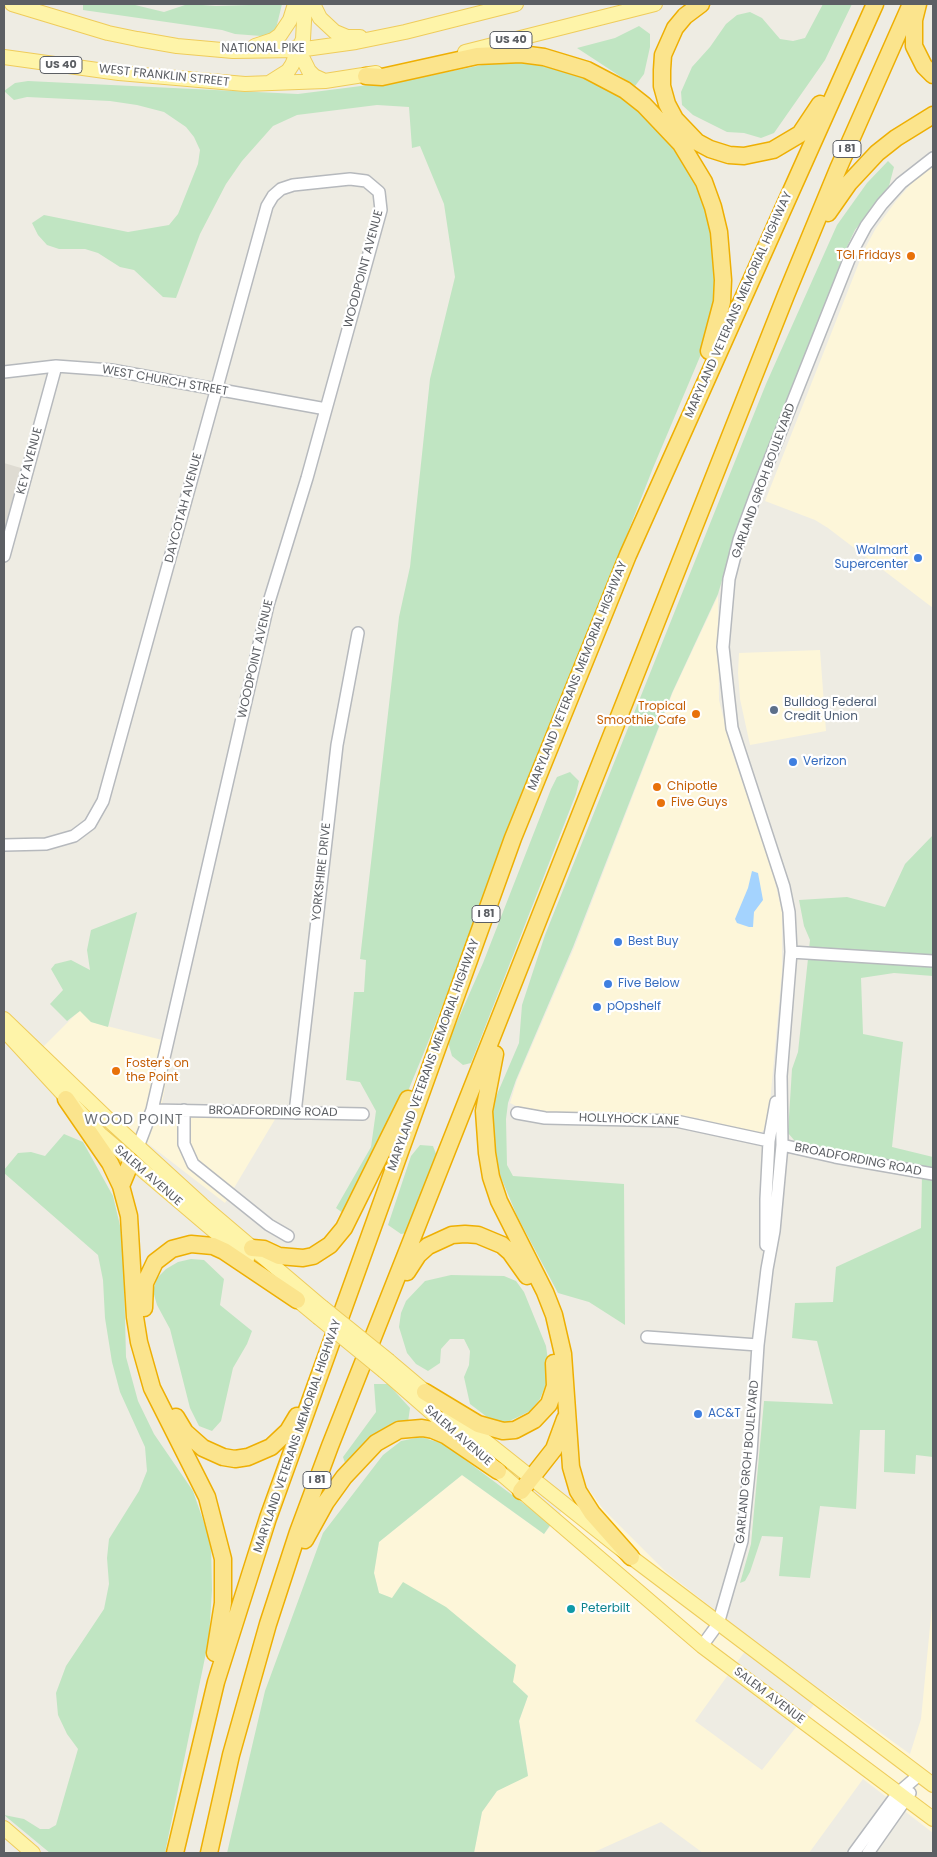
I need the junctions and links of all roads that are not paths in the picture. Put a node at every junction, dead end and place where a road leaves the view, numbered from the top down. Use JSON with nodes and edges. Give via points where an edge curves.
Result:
{"nodes":[{"id":1,"x":12,"y":4,"type":"edge"},
{"id":2,"x":296,"y":4,"type":"edge"},
{"id":3,"x":305,"y":4,"type":"edge"},
{"id":4,"x":313,"y":4,"type":"edge"},
{"id":5,"x":516,"y":4,"type":"edge"},
{"id":6,"x":655,"y":4,"type":"edge"},
{"id":7,"x":701,"y":4,"type":"edge"},
{"id":8,"x":911,"y":4,"type":"edge"},
{"id":9,"x":918,"y":4,"type":"edge"},
{"id":10,"x":874,"y":5,"type":"edge"},
{"id":11,"x":406,"y":32,"type":"junction"},
{"id":12,"x":232,"y":50,"type":"junction"},
{"id":13,"x":298,"y":50,"type":"junction"},
{"id":14,"x":4,"y":57,"type":"edge"},
{"id":15,"x":933,"y":75,"type":"edge"},
{"id":16,"x":366,"y":76,"type":"junction"},
{"id":17,"x":325,"y":81,"type":"junction"},
{"id":18,"x":268,"y":84,"type":"junction"},
{"id":19,"x":933,"y":115,"type":"edge"},
{"id":20,"x":933,"y":158,"type":"edge"},
{"id":21,"x":366,"y":181,"type":"joint"},
{"id":22,"x":786,"y":295,"type":"junction"},
{"id":23,"x":56,"y":366,"type":"junction"},
{"id":24,"x":4,"y":372,"type":"edge"},
{"id":25,"x":216,"y":390,"type":"junction"},
{"id":26,"x":326,"y":409,"type":"junction"},
{"id":27,"x":676,"y":445,"type":"junction"},
{"id":28,"x":4,"y":556,"type":"edge"},
{"id":29,"x":358,"y":633,"type":"dead end"},
{"id":30,"x":4,"y":845,"type":"edge"},
{"id":31,"x":532,"y":937,"type":"junction"},
{"id":32,"x":791,"y":952,"type":"junction"},
{"id":33,"x":933,"y":962,"type":"edge"},
{"id":34,"x":449,"y":1014,"type":"junction"},
{"id":35,"x":4,"y":1019,"type":"edge"},
{"id":36,"x":4,"y":1030,"type":"edge"},
{"id":37,"x":781,"y":1076,"type":"junction"},
{"id":38,"x":66,"y":1099,"type":"junction"},
{"id":39,"x":776,"y":1104,"type":"junction"},
{"id":40,"x":152,"y":1110,"type":"junction"},
{"id":41,"x":184,"y":1110,"type":"junction"},
{"id":42,"x":295,"y":1112,"type":"junction"},
{"id":43,"x":517,"y":1113,"type":"dead end"},
{"id":44,"x":363,"y":1114,"type":"dead end"},
{"id":45,"x":769,"y":1141,"type":"junction"},
{"id":46,"x":782,"y":1145,"type":"junction"},
{"id":47,"x":138,"y":1147,"type":"junction"},
{"id":48,"x":131,"y":1162,"type":"junction"},
{"id":49,"x":933,"y":1174,"type":"edge"},
{"id":50,"x":121,"y":1186,"type":"junction"},
{"id":51,"x":766,"y":1200,"type":"junction"},
{"id":52,"x":288,"y":1236,"type":"dead end"},
{"id":53,"x":252,"y":1248,"type":"junction"},
{"id":54,"x":767,"y":1269,"type":"junction"},
{"id":55,"x":297,"y":1300,"type":"junction"},
{"id":56,"x":320,"y":1312,"type":"junction"},
{"id":57,"x":647,"y":1337,"type":"dead end"},
{"id":58,"x":372,"y":1338,"type":"junction"},
{"id":59,"x":330,"y":1343,"type":"junction"},
{"id":60,"x":758,"y":1344,"type":"junction"},
{"id":61,"x":386,"y":1366,"type":"junction"},
{"id":62,"x":425,"y":1392,"type":"junction"},
{"id":63,"x":568,"y":1407,"type":"junction"},
{"id":64,"x":498,"y":1471,"type":"junction"},
{"id":65,"x":526,"y":1485,"type":"junction"},
{"id":66,"x":631,"y":1557,"type":"junction"},
{"id":67,"x":268,"y":1624,"type":"junction"},
{"id":68,"x":718,"y":1624,"type":"junction"},
{"id":69,"x":702,"y":1646,"type":"junction"},
{"id":70,"x":201,"y":1740,"type":"junction"},
{"id":71,"x":919,"y":1775,"type":"junction"},
{"id":72,"x":933,"y":1785,"type":"edge"},
{"id":73,"x":902,"y":1796,"type":"junction"},
{"id":74,"x":933,"y":1819,"type":"edge"},
{"id":75,"x":4,"y":1828,"type":"edge"},
{"id":76,"x":33,"y":1853,"type":"edge"},
{"id":77,"x":175,"y":1853,"type":"edge"},
{"id":78,"x":209,"y":1853,"type":"edge"},
{"id":79,"x":854,"y":1853,"type":"edge"},
{"id":80,"x":868,"y":1853,"type":"edge"}],
"edges":[{"from":1,"to":12,"type":"main road","name":"NATIONAL PIKE","via":[[137,39]]},
{"from":2,"to":12,"type":"main road","via":[[285,29],[273,40]]},
{"from":2,"to":13,"type":"main road","via":[[295,40]]},
{"from":3,"to":13,"type":"main road","via":[[303,39]]},
{"from":4,"to":11,"type":"main road","via":[[326,25],[347,36]]},
{"from":5,"to":11,"type":"main road","name":"NATIONAL PIKE"},
{"from":6,"to":16,"type":"main road","number":"US 40"},
{"from":7,"to":10,"type":"highway","via":[[685,16],[668,42],[663,55],[662,86],[675,119],[686,132],[710,150],[744,156],[773,150],[800,134],[818,110]]},
{"from":8,"to":22,"type":"highway","number":"I 81"},
{"from":9,"to":15,"type":"highway","via":[[914,46],[924,66]]},
{"from":10,"to":27,"type":"highway","name":"MARYLAND VETERANS MEMORIAL HIGHWAY","number":"I 81"},
{"from":11,"to":13,"type":"main road","name":"NATIONAL PIKE"},
{"from":12,"to":13,"type":"main road","name":"NATIONAL PIKE"},
{"from":13,"to":17,"type":"main road","via":[[309,71]]},
{"from":13,"to":18,"type":"main road","via":[[288,71]]},
{"from":14,"to":18,"type":"main road","name":"WEST FRANKLIN STREET","number":"US 40","via":[[168,78]]},
{"from":16,"to":17,"type":"main road","number":"US 40"},
{"from":16,"to":27,"type":"highway","via":[[382,77],[477,56],[521,54],[544,57],[587,70],[625,90],[671,131],[700,176],[713,207],[719,232],[723,280],[722,302],[713,339]]},
{"from":17,"to":18,"type":"main road","name":"WEST FRANKLIN STREET","number":"US 40"},
{"from":19,"to":22,"type":"highway","via":[[877,153],[843,190]]},
{"from":20,"to":32,"type":"street","name":"GARLAND GROH BOULEVARD","via":[[901,183],[882,204],[852,252],[756,494],[729,580],[724,621],[724,663],[732,728],[784,887]]},
{"from":21,"to":25,"type":"street","name":"DAYCOTAH AVENUE","via":[[350,179],[293,185],[273,196],[267,206]]},
{"from":21,"to":26,"type":"street","name":"WOODPOINT AVENUE","via":[[379,192],[381,210]]},
{"from":22,"to":31,"type":"highway","number":"I 81"},
{"from":23,"to":24,"type":"street","name":"WEST CHURCH STREET"},
{"from":23,"to":25,"type":"street","name":"WEST CHURCH STREET","via":[[111,370]]},
{"from":23,"to":28,"type":"street","name":"KEY AVENUE"},
{"from":25,"to":26,"type":"street","name":"WEST CHURCH STREET"},
{"from":25,"to":30,"type":"street","name":"DAYCOTAH AVENUE","via":[[98,813],[83,830],[62,841]]},
{"from":26,"to":40,"type":"street","name":"WOODPOINT AVENUE","via":[[268,605]]},
{"from":27,"to":34,"type":"highway","name":"MARYLAND VETERANS MEMORIAL HIGHWAY","number":"I 81","via":[[513,838]]},
{"from":29,"to":42,"type":"street","name":"YORKSHIRE DRIVE","via":[[337,745]]},
{"from":31,"to":58,"type":"highway","number":"I 81"},
{"from":31,"to":63,"type":"highway","via":[[491,1070],[484,1111],[485,1133],[491,1177],[499,1201],[554,1315],[564,1354]]},
{"from":32,"to":33,"type":"street"},
{"from":32,"to":37,"type":"street","name":"GARLAND GROH BOULEVARD"},
{"from":34,"to":53,"type":"highway","via":[[338,1237],[322,1251],[303,1258],[279,1256]]},
{"from":34,"to":59,"type":"highway","name":"MARYLAND VETERANS MEMORIAL HIGHWAY","number":"I 81"},
{"from":35,"to":47,"type":"main road","name":"SALEM AVENUE"},
{"from":36,"to":38,"type":"main road","name":"SALEM AVENUE"},
{"from":37,"to":39,"type":"street","name":"GARLAND GROH BOULEVARD"},
{"from":37,"to":46,"type":"street","name":"GARLAND GROH BOULEVARD"},
{"from":38,"to":48,"type":"main road","name":"SALEM AVENUE"},
{"from":38,"to":50,"type":"highway","via":[[110,1163]]},
{"from":39,"to":45,"type":"street","name":"GARLAND GROH BOULEVARD"},
{"from":39,"to":46,"type":"street"},
{"from":40,"to":41,"type":"street","name":"BROADFORDING ROAD"},
{"from":40,"to":47,"type":"street","name":"WOODPOINT AVENUE"},
{"from":41,"to":42,"type":"street","name":"BROADFORDING ROAD"},
{"from":41,"to":52,"type":"street","via":[[184,1144],[193,1164],[269,1225]]},
{"from":42,"to":44,"type":"street","name":"BROADFORDING ROAD"},
{"from":43,"to":45,"type":"street","name":"HOLLYHOCK LANE","via":[[545,1118],[676,1121]]},
{"from":45,"to":51,"type":"street","name":"GARLAND GROH BOULEVARD"},
{"from":46,"to":49,"type":"street","name":"BROADFORDING ROAD"},
{"from":46,"to":51,"type":"street"},
{"from":46,"to":54,"type":"street","name":"GARLAND GROH BOULEVARD"},
{"from":47,"to":48,"type":"main road"},
{"from":47,"to":53,"type":"main road","name":"SALEM AVENUE"},
{"from":48,"to":50,"type":"highway"},
{"from":48,"to":55,"type":"main road","name":"SALEM AVENUE"},
{"from":50,"to":70,"type":"highway","via":[[129,1216],[134,1316],[145,1368],[160,1407],[207,1497],[223,1558],[223,1603]]},
{"from":51,"to":54,"type":"street","name":"GARLAND GROH BOULEVARD"},
{"from":53,"to":56,"type":"main road","name":"SALEM AVENUE"},
{"from":54,"to":60,"type":"street","name":"GARLAND GROH BOULEVARD"},
{"from":55,"to":56,"type":"main road","name":"SALEM AVENUE"},
{"from":55,"to":59,"type":"highway","via":[[213,1246],[182,1246],[172,1249],[155,1262],[148,1272],[143,1295],[148,1341],[161,1384],[185,1432],[203,1448],[223,1457],[248,1457],[271,1447],[281,1440],[295,1420]]},
{"from":56,"to":61,"type":"main road","name":"SALEM AVENUE","bridge":true},
{"from":57,"to":60,"type":"street"},
{"from":58,"to":62,"type":"highway","via":[[409,1268],[428,1246],[452,1235],[478,1235],[491,1239],[510,1252],[528,1278],[549,1335],[556,1374],[549,1404],[526,1426],[503,1431],[478,1424]]},
{"from":58,"to":67,"type":"highway","number":"I 81","via":[[301,1524]]},
{"from":59,"to":70,"type":"highway","name":"MARYLAND VETERANS MEMORIAL HIGHWAY","number":"I 81","via":[[237,1612]]},
{"from":60,"to":68,"type":"street","name":"GARLAND GROH BOULEVARD","via":[[742,1541]]},
{"from":61,"to":62,"type":"main road","name":"SALEM AVENUE"},
{"from":61,"to":64,"type":"main road","name":"SALEM AVENUE"},
{"from":62,"to":65,"type":"main road","name":"SALEM AVENUE"},
{"from":63,"to":65,"type":"highway","via":[[556,1444]]},
{"from":63,"to":66,"type":"highway","via":[[571,1467],[578,1491],[592,1513]]},
{"from":64,"to":65,"type":"main road","name":"SALEM AVENUE"},
{"from":64,"to":67,"type":"highway","via":[[433,1430],[411,1428],[388,1435],[363,1455],[326,1502],[309,1530]]},
{"from":65,"to":66,"type":"main road","name":"SALEM AVENUE"},
{"from":65,"to":69,"type":"main road","name":"SALEM AVENUE"},
{"from":66,"to":68,"type":"main road","name":"SALEM AVENUE"},
{"from":67,"to":78,"type":"highway","number":"I 81","via":[[231,1755]]},
{"from":68,"to":69,"type":"street","name":"GARLAND GROH BOULEVARD"},
{"from":68,"to":71,"type":"main road","name":"SALEM AVENUE"},
{"from":69,"to":73,"type":"main road","name":"SALEM AVENUE"},
{"from":70,"to":77,"type":"highway","name":"MARYLAND VETERANS MEMORIAL HIGHWAY","number":"I 81"},
{"from":71,"to":72,"type":"main road","name":"SALEM AVENUE"},
{"from":71,"to":73,"type":"street"},
{"from":73,"to":74,"type":"main road","name":"SALEM AVENUE"},
{"from":73,"to":79,"type":"street"},
{"from":73,"to":80,"type":"street"},
{"from":75,"to":76,"type":"main road"}]}
